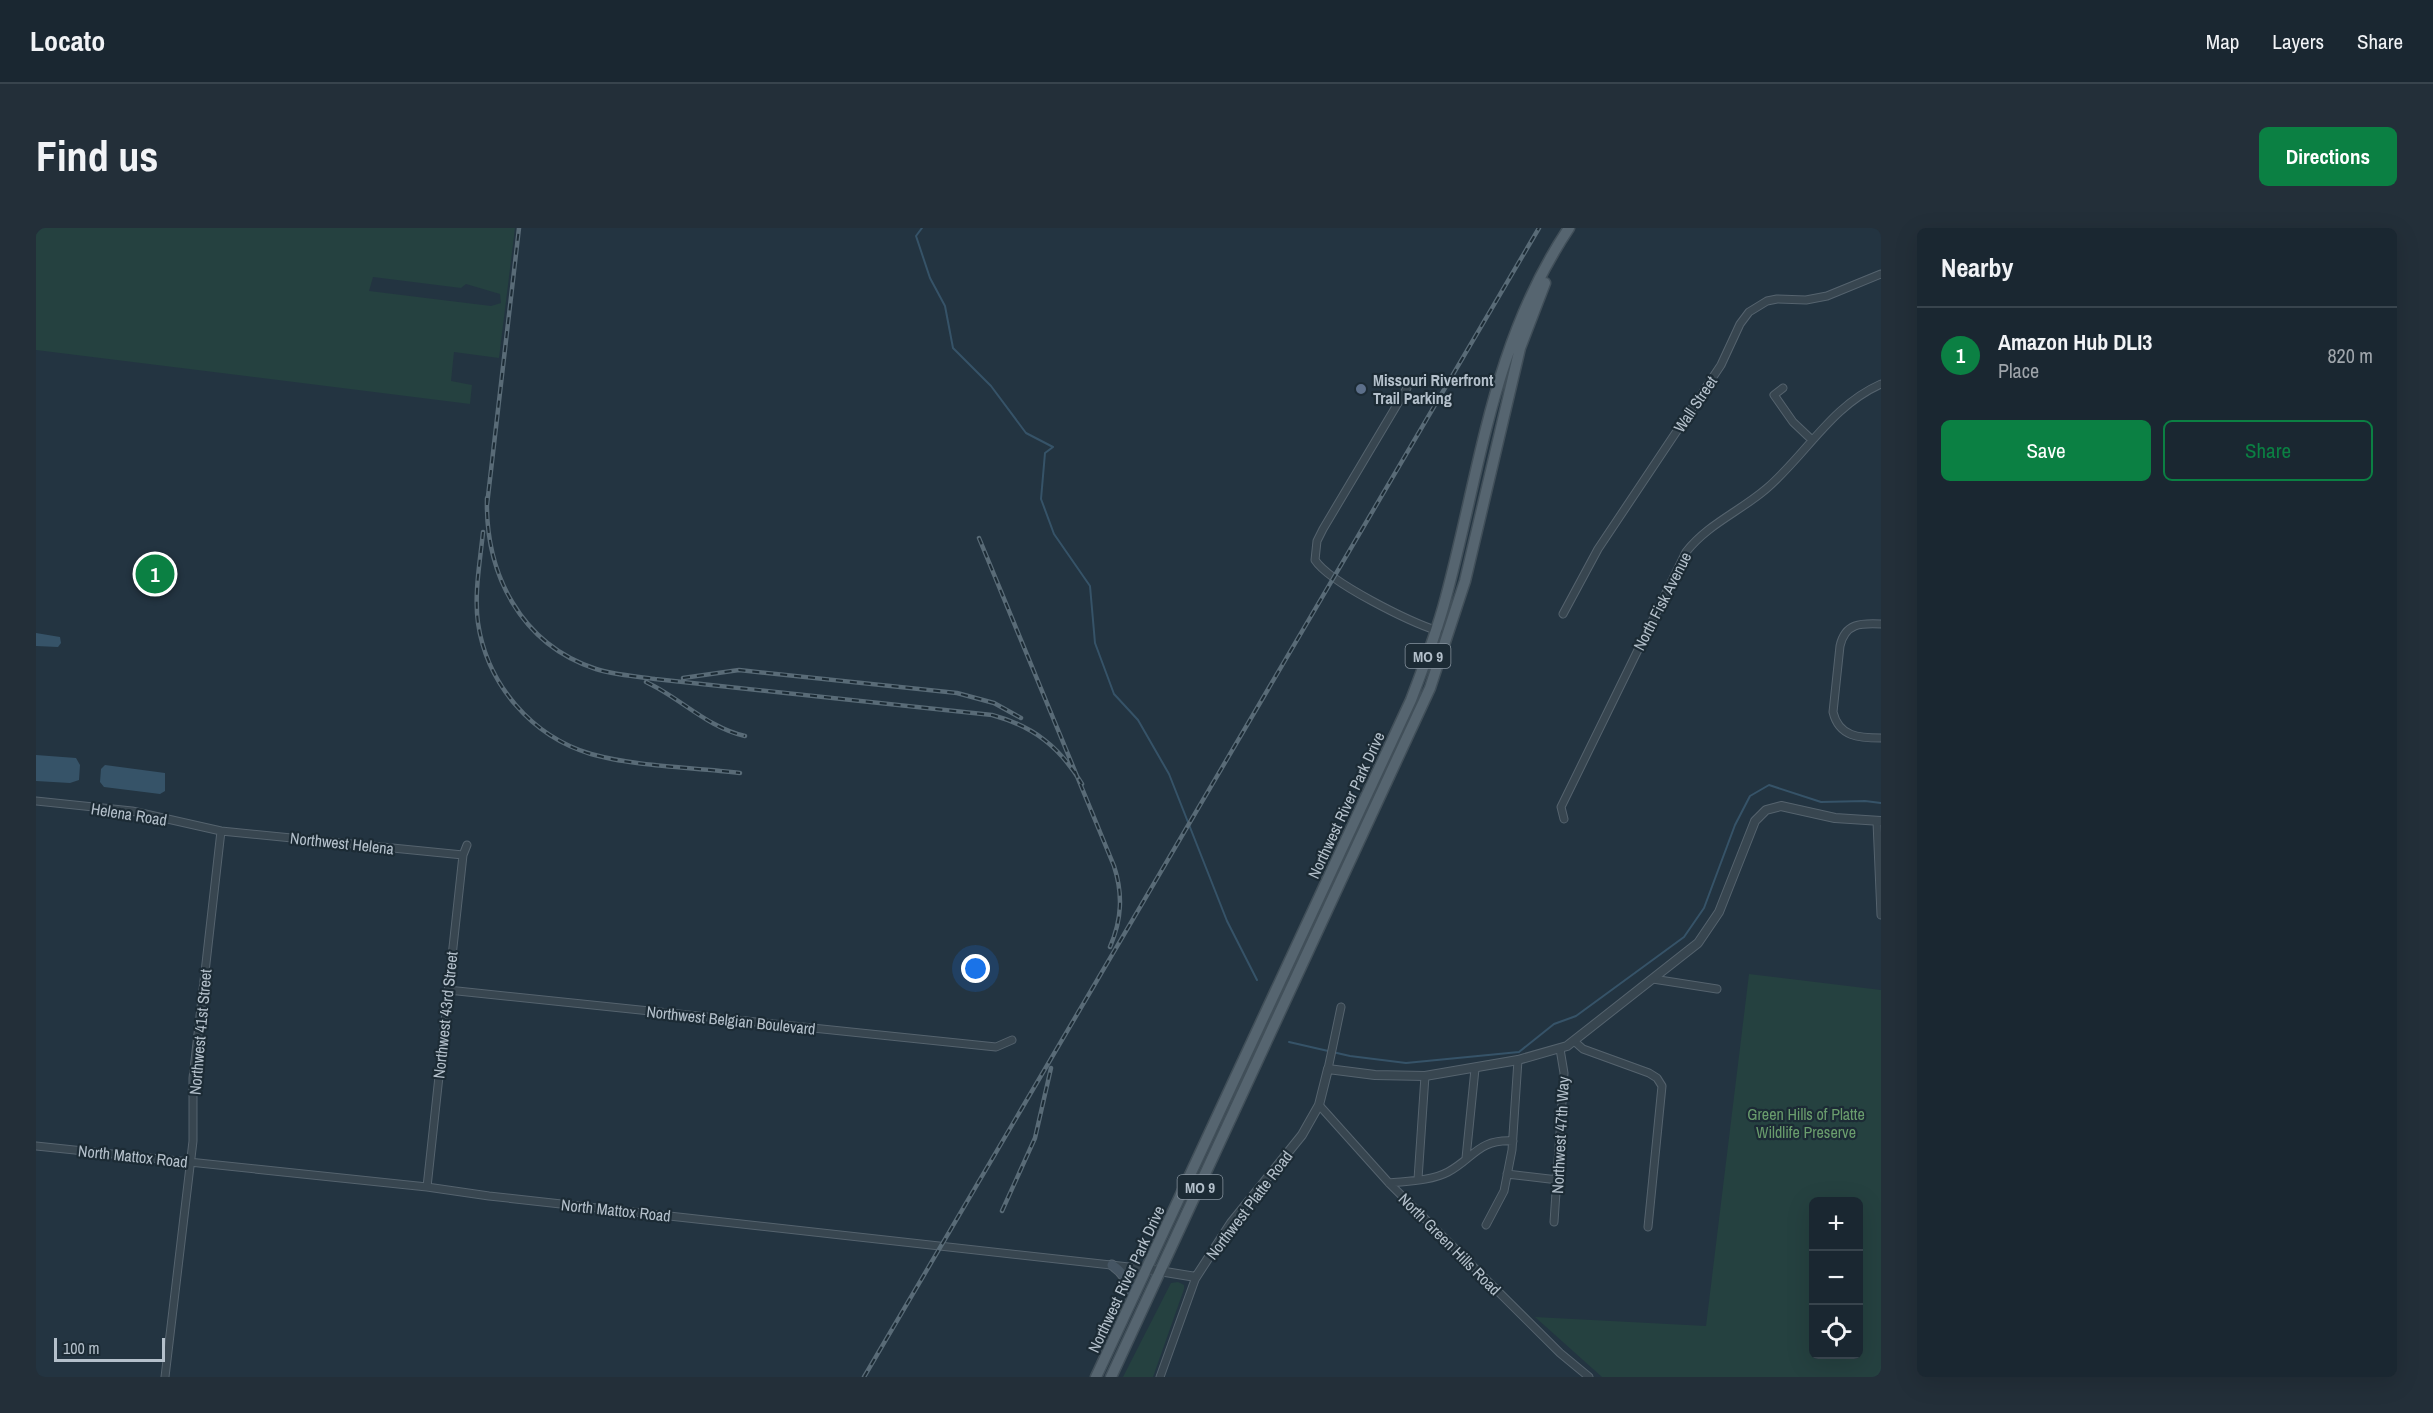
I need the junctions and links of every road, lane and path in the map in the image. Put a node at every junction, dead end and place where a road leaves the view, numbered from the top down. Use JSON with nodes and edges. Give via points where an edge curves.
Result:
{"nodes":[{"id":1,"x":1570,"y":228,"type":"edge"},
{"id":2,"x":1881,"y":274,"type":"edge"},
{"id":3,"x":1881,"y":384,"type":"edge"},
{"id":4,"x":1407,"y":388,"type":"dead end"},
{"id":5,"x":1783,"y":388,"type":"dead end"},
{"id":6,"x":1812,"y":440,"type":"junction"},
{"id":7,"x":1563,"y":614,"type":"dead end"},
{"id":8,"x":1881,"y":624,"type":"edge"},
{"id":9,"x":1436,"y":631,"type":"junction"},
{"id":10,"x":1449,"y":634,"type":"junction"},
{"id":11,"x":1881,"y":738,"type":"edge"},
{"id":12,"x":36,"y":801,"type":"edge"},
{"id":13,"x":1564,"y":819,"type":"dead end"},
{"id":14,"x":1879,"y":822,"type":"edge"},
{"id":15,"x":221,"y":831,"type":"junction"},
{"id":16,"x":467,"y":845,"type":"dead end"},
{"id":17,"x":463,"y":855,"type":"junction"},
{"id":18,"x":1881,"y":891,"type":"edge"},
{"id":19,"x":1881,"y":915,"type":"edge"},
{"id":20,"x":1304,"y":929,"type":"junction"},
{"id":21,"x":1317,"y":936,"type":"junction"},
{"id":22,"x":1653,"y":979,"type":"junction"},
{"id":23,"x":1717,"y":989,"type":"dead end"},
{"id":24,"x":448,"y":990,"type":"junction"},
{"id":25,"x":1341,"y":1007,"type":"dead end"},
{"id":26,"x":1012,"y":1040,"type":"dead end"},
{"id":27,"x":1574,"y":1041,"type":"junction"},
{"id":28,"x":1560,"y":1049,"type":"junction"},
{"id":29,"x":1518,"y":1060,"type":"junction"},
{"id":30,"x":1329,"y":1065,"type":"junction"},
{"id":31,"x":1475,"y":1069,"type":"junction"},
{"id":32,"x":1425,"y":1076,"type":"junction"},
{"id":33,"x":1318,"y":1105,"type":"junction"},
{"id":34,"x":1513,"y":1142,"type":"junction"},
{"id":35,"x":36,"y":1146,"type":"edge"},
{"id":36,"x":1466,"y":1158,"type":"junction"},
{"id":37,"x":189,"y":1162,"type":"junction"},
{"id":38,"x":1507,"y":1174,"type":"junction"},
{"id":39,"x":1418,"y":1179,"type":"junction"},
{"id":40,"x":1558,"y":1180,"type":"junction"},
{"id":41,"x":1389,"y":1183,"type":"junction"},
{"id":42,"x":427,"y":1187,"type":"junction"},
{"id":43,"x":1554,"y":1221,"type":"dead end"},
{"id":44,"x":1486,"y":1225,"type":"dead end"},
{"id":45,"x":1648,"y":1227,"type":"dead end"},
{"id":46,"x":1112,"y":1265,"type":"junction"},
{"id":47,"x":1147,"y":1269,"type":"junction"},
{"id":48,"x":1160,"y":1271,"type":"junction"},
{"id":49,"x":1196,"y":1277,"type":"junction"},
{"id":50,"x":1134,"y":1297,"type":"junction"},
{"id":51,"x":165,"y":1377,"type":"edge"},
{"id":52,"x":1096,"y":1377,"type":"edge"},
{"id":53,"x":1111,"y":1377,"type":"edge"},
{"id":54,"x":1160,"y":1377,"type":"edge"},
{"id":55,"x":1589,"y":1377,"type":"edge"}],
"edges":[{"from":1,"to":9,"type":"main road","name":"Northwest River Park Drive","number":"MO 9","via":[[1531,296],[1499,376]]},
{"from":1,"to":10,"type":"main road","name":"Northwest River Park Drive","number":"MO 9","via":[[1520,348],[1476,538]]},
{"from":2,"to":7,"type":"street","name":"Wall Street","via":[[1827,296],[1767,301],[1749,312],[1721,365],[1598,549]]},
{"from":3,"to":6,"type":"street","name":"North Fisk Avenue","via":[[1846,404]]},
{"from":4,"to":9,"type":"street","via":[[1323,529],[1315,560],[1330,576]]},
{"from":5,"to":6,"type":"street","via":[[1774,395]]},
{"from":6,"to":13,"type":"street","name":"North Fisk Avenue","via":[[1767,488],[1705,531],[1686,552],[1561,807]]},
{"from":8,"to":11,"type":"street","via":[[1865,622],[1843,636],[1833,712],[1841,728],[1856,737]]},
{"from":9,"to":10,"type":"street"},
{"from":9,"to":20,"type":"main road","name":"Northwest River Park Drive","number":"MO 9","via":[[1398,730]]},
{"from":10,"to":21,"type":"main road","name":"Northwest River Park Drive","number":"MO 9","via":[[1415,723]]},
{"from":12,"to":15,"type":"street","name":"Helena Road","via":[[132,811]]},
{"from":14,"to":18,"type":"street"},
{"from":14,"to":22,"type":"street","via":[[1835,818],[1786,806],[1766,810],[1755,821],[1708,930],[1698,943]]},
{"from":15,"to":17,"type":"street","name":"Northwest Helena"},
{"from":15,"to":37,"type":"street","name":"Northwest 41st Street","via":[[193,1078],[195,1120]]},
{"from":16,"to":17,"type":"street","name":"Northwest 43rd Street"},
{"from":17,"to":24,"type":"street","name":"Northwest 43rd Street"},
{"from":18,"to":19,"type":"street"},
{"from":20,"to":21,"type":"main road"},
{"from":20,"to":47,"type":"main road","name":"Northwest River Park Drive","number":"MO 9"},
{"from":21,"to":48,"type":"main road","name":"Northwest River Park Drive","number":"MO 9"},
{"from":22,"to":23,"type":"street"},
{"from":22,"to":27,"type":"street"},
{"from":24,"to":26,"type":"street","name":"Northwest Belgian Boulevard","via":[[996,1047]]},
{"from":24,"to":42,"type":"street","name":"Northwest 43rd Street"},
{"from":25,"to":30,"type":"street"},
{"from":27,"to":28,"type":"street"},
{"from":27,"to":45,"type":"street","via":[[1583,1049],[1649,1073],[1662,1086]]},
{"from":28,"to":29,"type":"street"},
{"from":28,"to":40,"type":"street","name":"Northwest 47th Way","via":[[1564,1073]]},
{"from":29,"to":31,"type":"street"},
{"from":29,"to":34,"type":"street"},
{"from":30,"to":32,"type":"street","via":[[1375,1075]]},
{"from":30,"to":33,"type":"street","name":"Northwest Platte Road"},
{"from":31,"to":32,"type":"street"},
{"from":31,"to":36,"type":"street"},
{"from":32,"to":39,"type":"street"},
{"from":33,"to":41,"type":"street","name":"North Green Hills Road"},
{"from":33,"to":49,"type":"street","name":"Northwest Platte Road","via":[[1302,1135],[1231,1223]]},
{"from":34,"to":36,"type":"street","via":[[1482,1145]]},
{"from":34,"to":38,"type":"street"},
{"from":35,"to":37,"type":"street","name":"North Mattox Road"},
{"from":36,"to":39,"type":"street","via":[[1448,1172]]},
{"from":37,"to":42,"type":"street","name":"North Mattox Road"},
{"from":37,"to":51,"type":"street","name":"Northwest 41st Street"},
{"from":38,"to":40,"type":"street"},
{"from":38,"to":44,"type":"street","via":[[1504,1191]]},
{"from":39,"to":41,"type":"street"},
{"from":40,"to":43,"type":"street","name":"Northwest 47th Way"},
{"from":41,"to":55,"type":"street","name":"North Green Hills Road"},
{"from":42,"to":46,"type":"street","name":"North Mattox Road"},
{"from":46,"to":47,"type":"street","name":"North Mattox Road"},
{"from":46,"to":50,"type":"main road","via":[[1120,1270]]},
{"from":47,"to":48,"type":"street","name":"North Mattox Road"},
{"from":47,"to":50,"type":"main road","name":"Northwest River Park Drive","number":"MO 9"},
{"from":48,"to":49,"type":"street","name":"North Mattox Road"},
{"from":48,"to":53,"type":"main road","name":"Northwest River Park Drive","number":"MO 9"},
{"from":49,"to":54,"type":"street","name":"Northwest Platte Road"},
{"from":50,"to":52,"type":"main road","name":"Northwest River Park Drive","number":"MO 9"}]}
